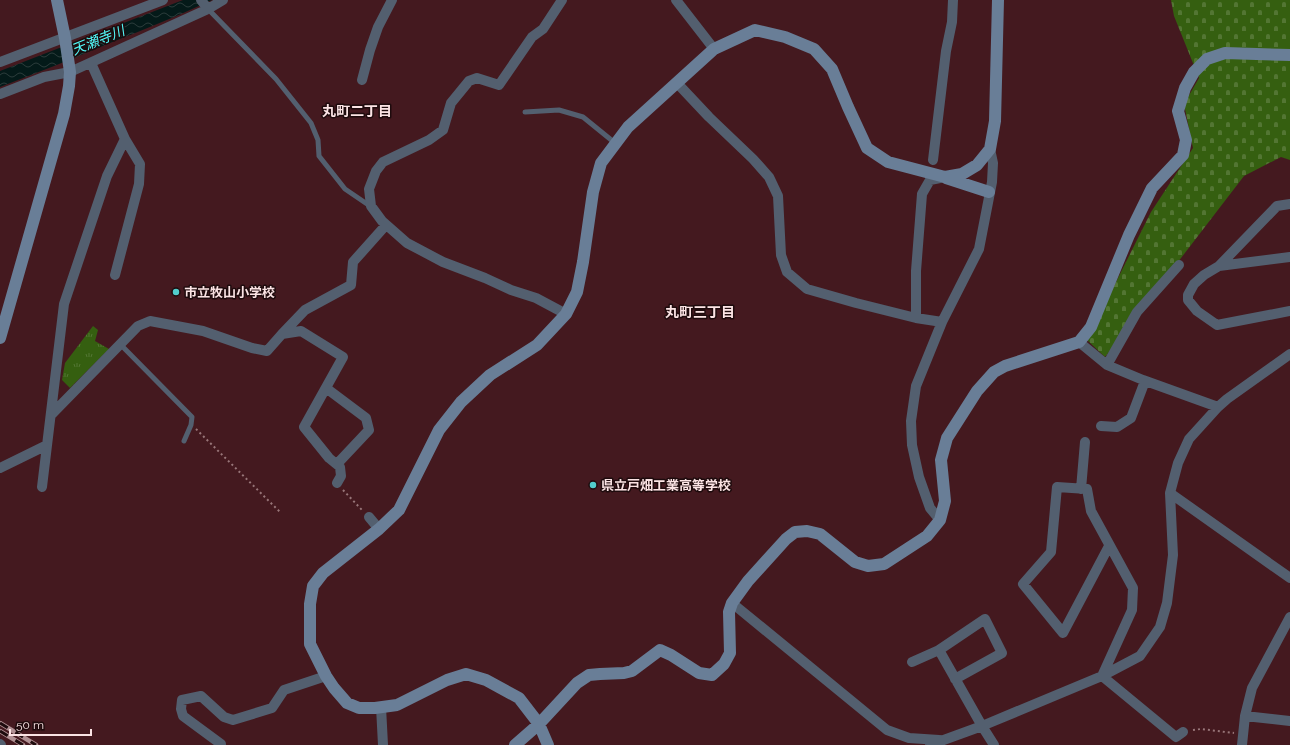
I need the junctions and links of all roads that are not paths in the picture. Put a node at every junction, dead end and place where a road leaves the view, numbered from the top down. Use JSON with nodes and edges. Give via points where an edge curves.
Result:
{"nodes":[{"id":1,"x":57,"y":0,"type":"edge"},
{"id":2,"x":163,"y":0,"type":"edge"},
{"id":3,"x":201,"y":0,"type":"edge"},
{"id":4,"x":223,"y":0,"type":"edge"},
{"id":5,"x":392,"y":0,"type":"edge"},
{"id":6,"x":562,"y":0,"type":"edge"},
{"id":7,"x":676,"y":0,"type":"edge"},
{"id":8,"x":953,"y":0,"type":"edge"},
{"id":9,"x":998,"y":0,"type":"edge"},
{"id":10,"x":208,"y":9,"type":"junction"},
{"id":11,"x":66,"y":41,"type":"junction"},
{"id":12,"x":714,"y":49,"type":"junction"},
{"id":13,"x":1290,"y":54,"type":"edge"},
{"id":14,"x":0,"y":62,"type":"edge"},
{"id":15,"x":91,"y":63,"type":"junction"},
{"id":16,"x":70,"y":69,"type":"junction"},
{"id":17,"x":362,"y":80,"type":"dead end"},
{"id":18,"x":677,"y":83,"type":"junction"},
{"id":19,"x":0,"y":94,"type":"edge"},
{"id":20,"x":525,"y":112,"type":"dead end"},
{"id":21,"x":125,"y":139,"type":"junction"},
{"id":22,"x":616,"y":143,"type":"junction"},
{"id":23,"x":990,"y":148,"type":"junction"},
{"id":24,"x":933,"y":160,"type":"dead end"},
{"id":25,"x":945,"y":177,"type":"junction"},
{"id":26,"x":989,"y":192,"type":"junction"},
{"id":27,"x":1290,"y":204,"type":"edge"},
{"id":28,"x":371,"y":206,"type":"junction"},
{"id":29,"x":386,"y":225,"type":"junction"},
{"id":30,"x":1290,"y":257,"type":"edge"},
{"id":31,"x":1179,"y":265,"type":"dead end"},
{"id":32,"x":1219,"y":266,"type":"junction"},
{"id":33,"x":115,"y":275,"type":"dead end"},
{"id":34,"x":1290,"y":311,"type":"edge"},
{"id":35,"x":566,"y":314,"type":"junction"},
{"id":36,"x":916,"y":318,"type":"junction"},
{"id":37,"x":942,"y":322,"type":"junction"},
{"id":38,"x":282,"y":334,"type":"junction"},
{"id":39,"x":0,"y":338,"type":"edge"},
{"id":40,"x":1079,"y":342,"type":"junction"},
{"id":41,"x":120,"y":344,"type":"junction"},
{"id":42,"x":1290,"y":354,"type":"edge"},
{"id":43,"x":1107,"y":365,"type":"junction"},
{"id":44,"x":1145,"y":381,"type":"junction"},
{"id":45,"x":326,"y":388,"type":"junction"},
{"id":46,"x":1218,"y":407,"type":"junction"},
{"id":47,"x":51,"y":415,"type":"junction"},
{"id":48,"x":1101,"y":426,"type":"dead end"},
{"id":49,"x":184,"y":441,"type":"dead end"},
{"id":50,"x":1085,"y":442,"type":"dead end"},
{"id":51,"x":46,"y":445,"type":"junction"},
{"id":52,"x":337,"y":464,"type":"junction"},
{"id":53,"x":0,"y":468,"type":"edge"},
{"id":54,"x":337,"y":483,"type":"road end"},
{"id":55,"x":42,"y":487,"type":"dead end"},
{"id":56,"x":1081,"y":489,"type":"junction"},
{"id":57,"x":1170,"y":493,"type":"junction"},
{"id":58,"x":369,"y":517,"type":"road end"},
{"id":59,"x":940,"y":520,"type":"junction"},
{"id":60,"x":379,"y":529,"type":"junction"},
{"id":61,"x":1109,"y":546,"type":"junction"},
{"id":62,"x":1290,"y":578,"type":"edge"},
{"id":63,"x":732,"y":603,"type":"junction"},
{"id":64,"x":1290,"y":617,"type":"edge"},
{"id":65,"x":939,"y":650,"type":"junction"},
{"id":66,"x":912,"y":662,"type":"dead end"},
{"id":67,"x":326,"y":676,"type":"junction"},
{"id":68,"x":1102,"y":676,"type":"junction"},
{"id":69,"x":955,"y":679,"type":"junction"},
{"id":70,"x":381,"y":708,"type":"junction"},
{"id":71,"x":1245,"y":716,"type":"junction"},
{"id":72,"x":1290,"y":721,"type":"edge"},
{"id":73,"x":539,"y":724,"type":"junction"},
{"id":74,"x":982,"y":726,"type":"junction"},
{"id":75,"x":1183,"y":732,"type":"road end"},
{"id":76,"x":942,"y":740,"type":"junction"},
{"id":77,"x":220,"y":745,"type":"edge"},
{"id":78,"x":383,"y":745,"type":"edge"},
{"id":79,"x":515,"y":745,"type":"edge"},
{"id":80,"x":548,"y":745,"type":"edge"},
{"id":81,"x":930,"y":745,"type":"edge"},
{"id":82,"x":994,"y":745,"type":"edge"},
{"id":83,"x":1242,"y":745,"type":"edge"}],
"edges":[{"from":1,"to":11,"type":"street"},
{"from":2,"to":11,"type":"street"},
{"from":3,"to":10,"type":"street"},
{"from":4,"to":10,"type":"street"},
{"from":5,"to":17,"type":"street","via":[[378,27]]},
{"from":6,"to":28,"type":"street","via":[[543,29],[532,37],[499,85],[477,78],[469,80],[451,103],[443,130],[429,140],[383,162],[376,171],[369,189]]},
{"from":7,"to":12,"type":"street"},
{"from":8,"to":24,"type":"street"},
{"from":9,"to":23,"type":"street","via":[[995,121]]},
{"from":10,"to":15,"type":"street"},
{"from":10,"to":28,"type":"lane","via":[[276,79],[311,122],[318,140],[319,156],[345,189]]},
{"from":11,"to":14,"type":"street"},
{"from":11,"to":16,"type":"street"},
{"from":12,"to":18,"type":"street"},
{"from":12,"to":25,"type":"street","via":[[756,30],[785,36],[814,49],[832,69],[866,148],[888,162]]},
{"from":13,"to":40,"type":"street","via":[[1225,53],[1207,59],[1194,72],[1185,88],[1178,111],[1186,140],[1183,155],[1152,188],[1129,235],[1091,327]]},
{"from":15,"to":16,"type":"street"},
{"from":15,"to":21,"type":"street"},
{"from":16,"to":19,"type":"street"},
{"from":16,"to":39,"type":"street","via":[[64,114]]},
{"from":18,"to":22,"type":"street","via":[[628,127]]},
{"from":18,"to":36,"type":"street","via":[[768,177],[778,196],[781,254],[787,272],[807,289]]},
{"from":20,"to":22,"type":"lane","via":[[559,110],[583,117]]},
{"from":21,"to":33,"type":"street","via":[[140,164],[139,184]]},
{"from":21,"to":47,"type":"street","via":[[107,176],[64,304]]},
{"from":22,"to":35,"type":"street","via":[[601,163],[593,192],[577,292]]},
{"from":23,"to":25,"type":"street","via":[[977,165],[962,174]]},
{"from":23,"to":26,"type":"street","via":[[993,163]]},
{"from":25,"to":26,"type":"street"},
{"from":25,"to":36,"type":"street","via":[[930,180],[922,194],[916,271]]},
{"from":26,"to":37,"type":"street","via":[[979,249]]},
{"from":27,"to":32,"type":"street","via":[[1277,206]]},
{"from":28,"to":29,"type":"street"},
{"from":29,"to":35,"type":"street","via":[[407,243],[444,262],[536,298]]},
{"from":29,"to":38,"type":"street","via":[[353,262],[351,285],[305,310]]},
{"from":30,"to":32,"type":"street"},
{"from":31,"to":43,"type":"street","via":[[1137,312]]},
{"from":32,"to":34,"type":"street","via":[[1194,284],[1188,295],[1188,300],[1197,311],[1217,325]]},
{"from":35,"to":60,"type":"street","via":[[537,345],[490,375],[460,402],[439,430],[399,510]]},
{"from":36,"to":37,"type":"street"},
{"from":37,"to":59,"type":"street","via":[[916,386],[911,421],[912,445],[919,477],[930,508]]},
{"from":38,"to":41,"type":"street","via":[[267,351],[203,331],[150,321],[138,326]]},
{"from":38,"to":45,"type":"street","via":[[301,331],[343,357]]},
{"from":40,"to":43,"type":"street"},
{"from":40,"to":59,"type":"street","via":[[1005,366],[994,372],[977,391],[946,438],[941,460],[945,501]]},
{"from":41,"to":47,"type":"street"},
{"from":41,"to":49,"type":"lane","via":[[192,417]]},
{"from":42,"to":46,"type":"street"},
{"from":43,"to":44,"type":"street"},
{"from":44,"to":46,"type":"street"},
{"from":44,"to":48,"type":"street","via":[[1131,418],[1117,427]]},
{"from":45,"to":52,"type":"street","via":[[304,427]]},
{"from":45,"to":52,"type":"street","via":[[366,418],[369,430]]},
{"from":46,"to":57,"type":"street","via":[[1189,439],[1178,463]]},
{"from":47,"to":51,"type":"street"},
{"from":50,"to":56,"type":"street"},
{"from":51,"to":53,"type":"street"},
{"from":51,"to":55,"type":"street"},
{"from":52,"to":54,"type":"street","via":[[341,476]]},
{"from":56,"to":61,"type":"street","via":[[1087,489],[1090,511]]},
{"from":56,"to":61,"type":"street","via":[[1057,487],[1051,552],[1023,584],[1063,633]]},
{"from":57,"to":62,"type":"street"},
{"from":57,"to":68,"type":"street","via":[[1173,555],[1167,603],[1160,627],[1140,656]]},
{"from":58,"to":60,"type":"street"},
{"from":59,"to":63,"type":"street","via":[[927,536],[884,564],[868,566],[855,562],[820,534],[795,532],[753,576]]},
{"from":60,"to":67,"type":"street","via":[[323,573],[313,586],[310,604],[310,644]]},
{"from":61,"to":68,"type":"street","via":[[1133,588],[1132,610]]},
{"from":63,"to":73,"type":"street","via":[[729,612],[730,654],[712,675],[699,673],[660,650],[632,671],[589,675],[577,683]]},
{"from":63,"to":76,"type":"street","via":[[887,730],[910,738]]},
{"from":64,"to":71,"type":"street","via":[[1252,688]]},
{"from":65,"to":66,"type":"street"},
{"from":65,"to":69,"type":"street"},
{"from":65,"to":69,"type":"street","via":[[985,619],[1002,653]]},
{"from":67,"to":70,"type":"street","via":[[347,703],[359,708]]},
{"from":67,"to":77,"type":"street","via":[[284,690],[272,708],[232,720],[224,717],[201,696],[182,700],[183,716]]},
{"from":68,"to":74,"type":"street"},
{"from":68,"to":75,"type":"street","via":[[1176,737]]},
{"from":69,"to":74,"type":"street"},
{"from":70,"to":73,"type":"street","via":[[397,705],[447,680],[466,674],[486,680],[519,698]]},
{"from":70,"to":78,"type":"street"},
{"from":71,"to":72,"type":"street"},
{"from":71,"to":83,"type":"street"},
{"from":73,"to":79,"type":"street"},
{"from":73,"to":80,"type":"street"},
{"from":74,"to":76,"type":"street"},
{"from":74,"to":82,"type":"street"},
{"from":76,"to":81,"type":"street"}]}
